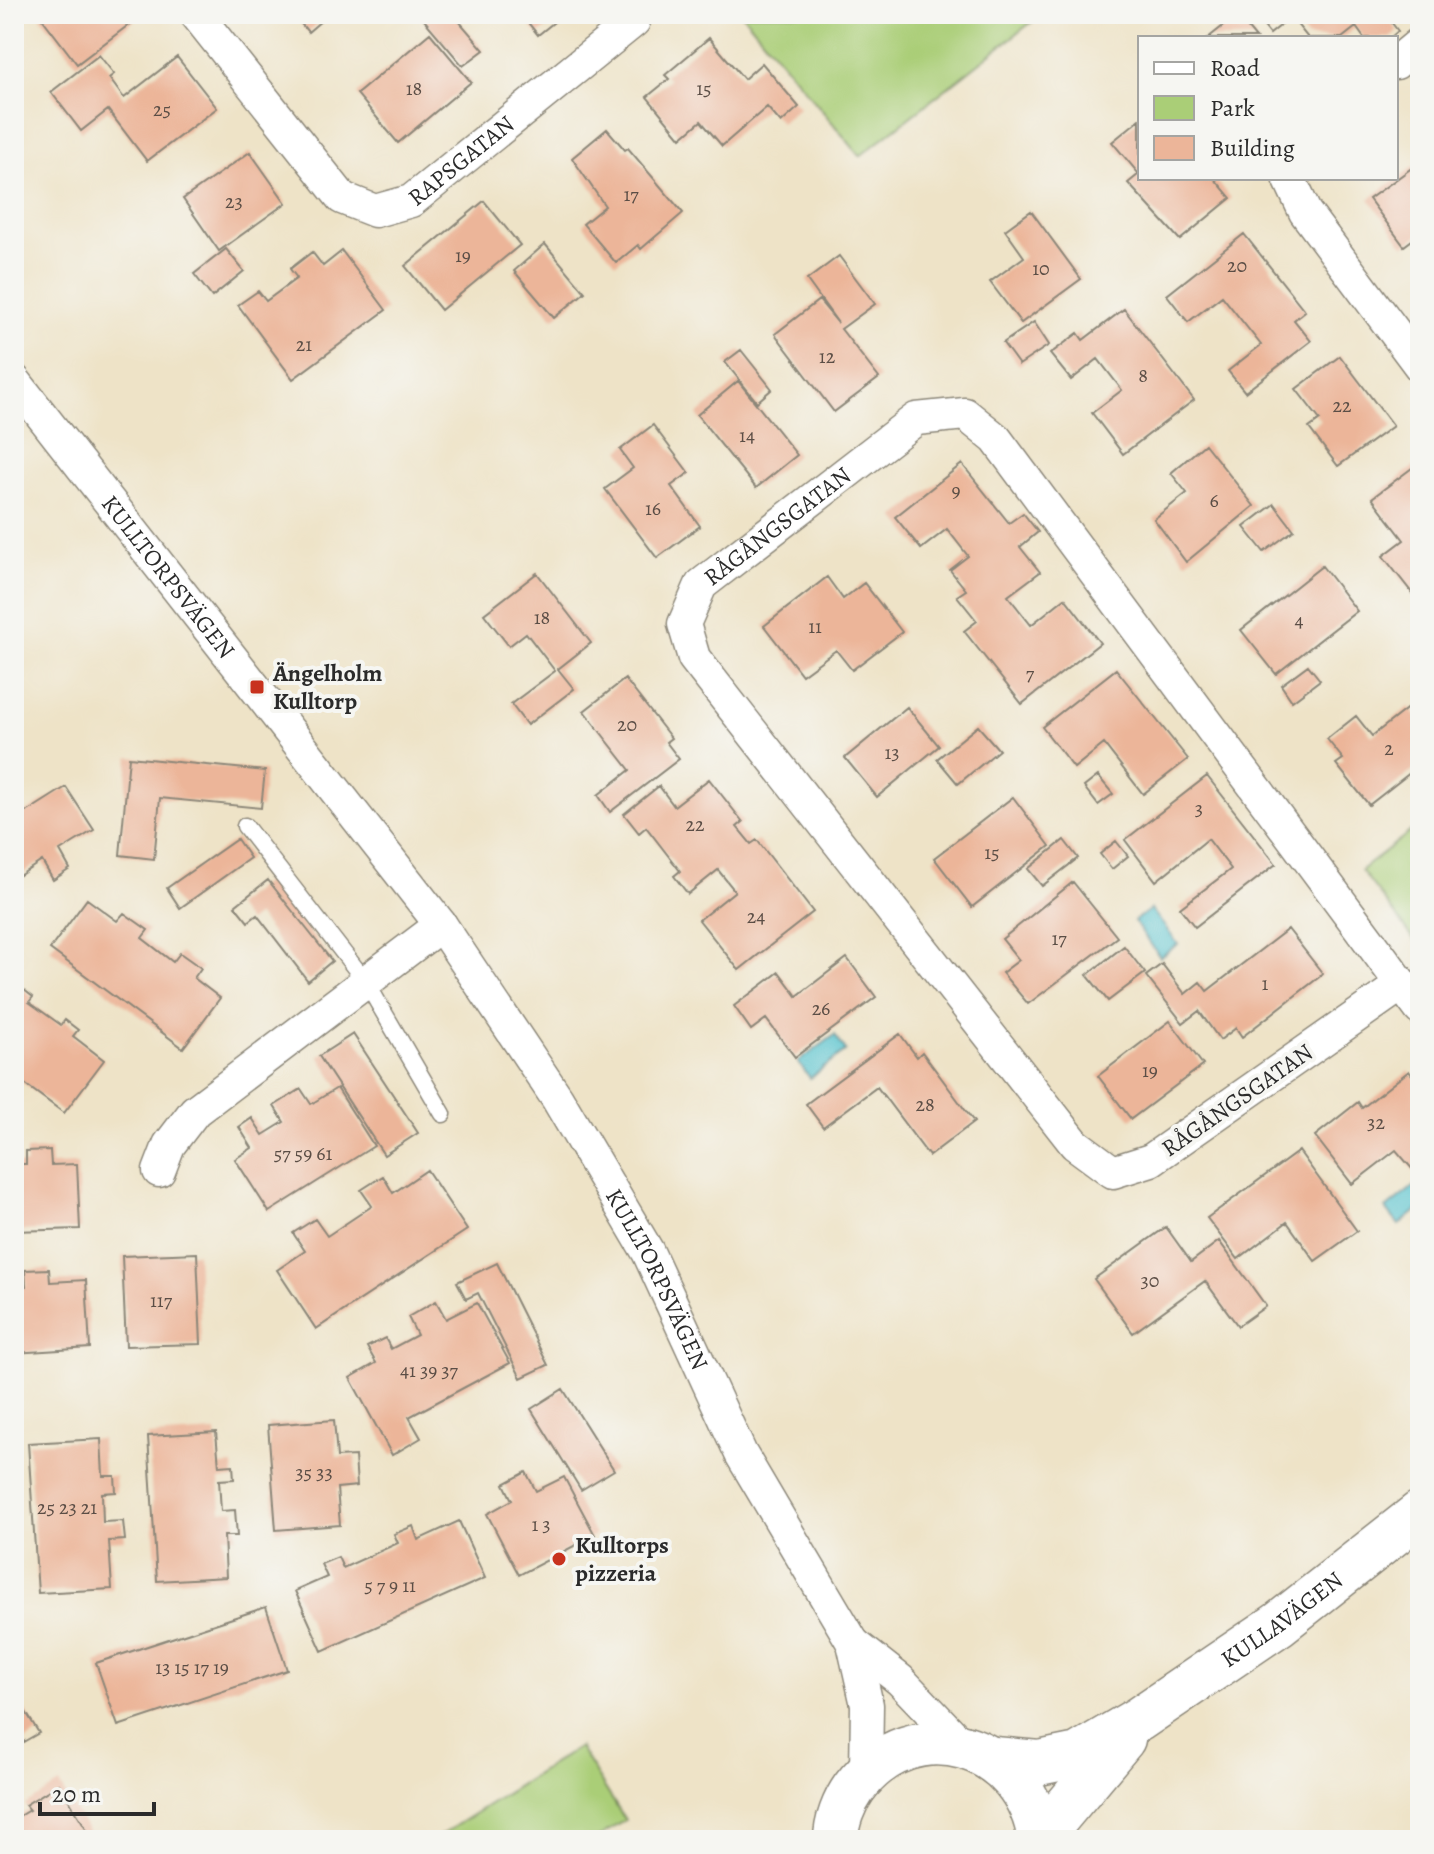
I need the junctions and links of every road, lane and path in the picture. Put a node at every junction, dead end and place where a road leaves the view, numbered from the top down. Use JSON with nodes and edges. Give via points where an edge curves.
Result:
{"nodes":[{"id":1,"x":196,"y":14,"type":"edge"},
{"id":2,"x":636,"y":14,"type":"edge"},
{"id":3,"x":1420,"y":43,"type":"edge"},
{"id":4,"x":1398,"y":61,"type":"edge"},
{"id":5,"x":1290,"y":180,"type":"edge"},
{"id":6,"x":1420,"y":366,"type":"edge"},
{"id":7,"x":14,"y":380,"type":"edge"},
{"id":8,"x":245,"y":826,"type":"dead end"},
{"id":9,"x":441,"y":925,"type":"junction"},
{"id":10,"x":366,"y":982,"type":"junction"},
{"id":11,"x":1410,"y":997,"type":"edge"},
{"id":12,"x":443,"y":1114,"type":"dead end"},
{"id":13,"x":159,"y":1171,"type":"dead end"},
{"id":14,"x":1420,"y":1513,"type":"edge"},
{"id":15,"x":853,"y":1643,"type":"junction"},
{"id":16,"x":1139,"y":1719,"type":"junction"},
{"id":17,"x":978,"y":1752,"type":"junction"},
{"id":18,"x":866,"y":1772,"type":"junction"},
{"id":19,"x":834,"y":1838,"type":"edge"},
{"id":20,"x":1040,"y":1839,"type":"edge"}],
"edges":[{"from":1,"to":2,"type":"street","name":"RAPSGATAN","via":[[342,198],[375,211],[411,201],[634,21]]},
{"from":3,"to":4,"type":"street"},
{"from":5,"to":6,"type":"street","via":[[1305,212]]},
{"from":7,"to":9,"type":"street","name":"KULLTORPSVÄGEN"},
{"from":8,"to":10,"type":"lane"},
{"from":9,"to":10,"type":"street"},
{"from":9,"to":15,"type":"street","name":"KULLTORPSVÄGEN","via":[[557,1098],[648,1252],[741,1454]]},
{"from":10,"to":12,"type":"lane"},
{"from":10,"to":13,"type":"street","via":[[195,1111],[169,1145]]},
{"from":11,"to":11,"type":"street","name":"RÅGÅNGSGATAN","via":[[996,439],[965,414],[916,419],[701,585],[684,624],[694,658],[1075,1144],[1113,1172],[1151,1160]]},
{"from":14,"to":16,"type":"street","name":"KULLAVÄGEN","via":[[1279,1624]]},
{"from":15,"to":17,"type":"street","name":"KULLTORPSVÄGEN"},
{"from":15,"to":18,"type":"street","name":"KULLTORPSVÄGEN","via":[[867,1705]]},
{"from":16,"to":17,"type":"street","name":"KULLAVÄGEN","via":[[1078,1755],[1039,1763]]},
{"from":16,"to":20,"type":"street","name":"KULLAVÄGEN"},
{"from":17,"to":18,"type":"street","name":"KULLAVÄGEN","via":[[936,1743],[910,1746]]},
{"from":17,"to":20,"type":"street","name":"KULLAVÄGEN","via":[[1017,1781],[1033,1808]]},
{"from":18,"to":19,"type":"street","name":"KULLAVÄGEN","via":[[845,1801]]}]}
